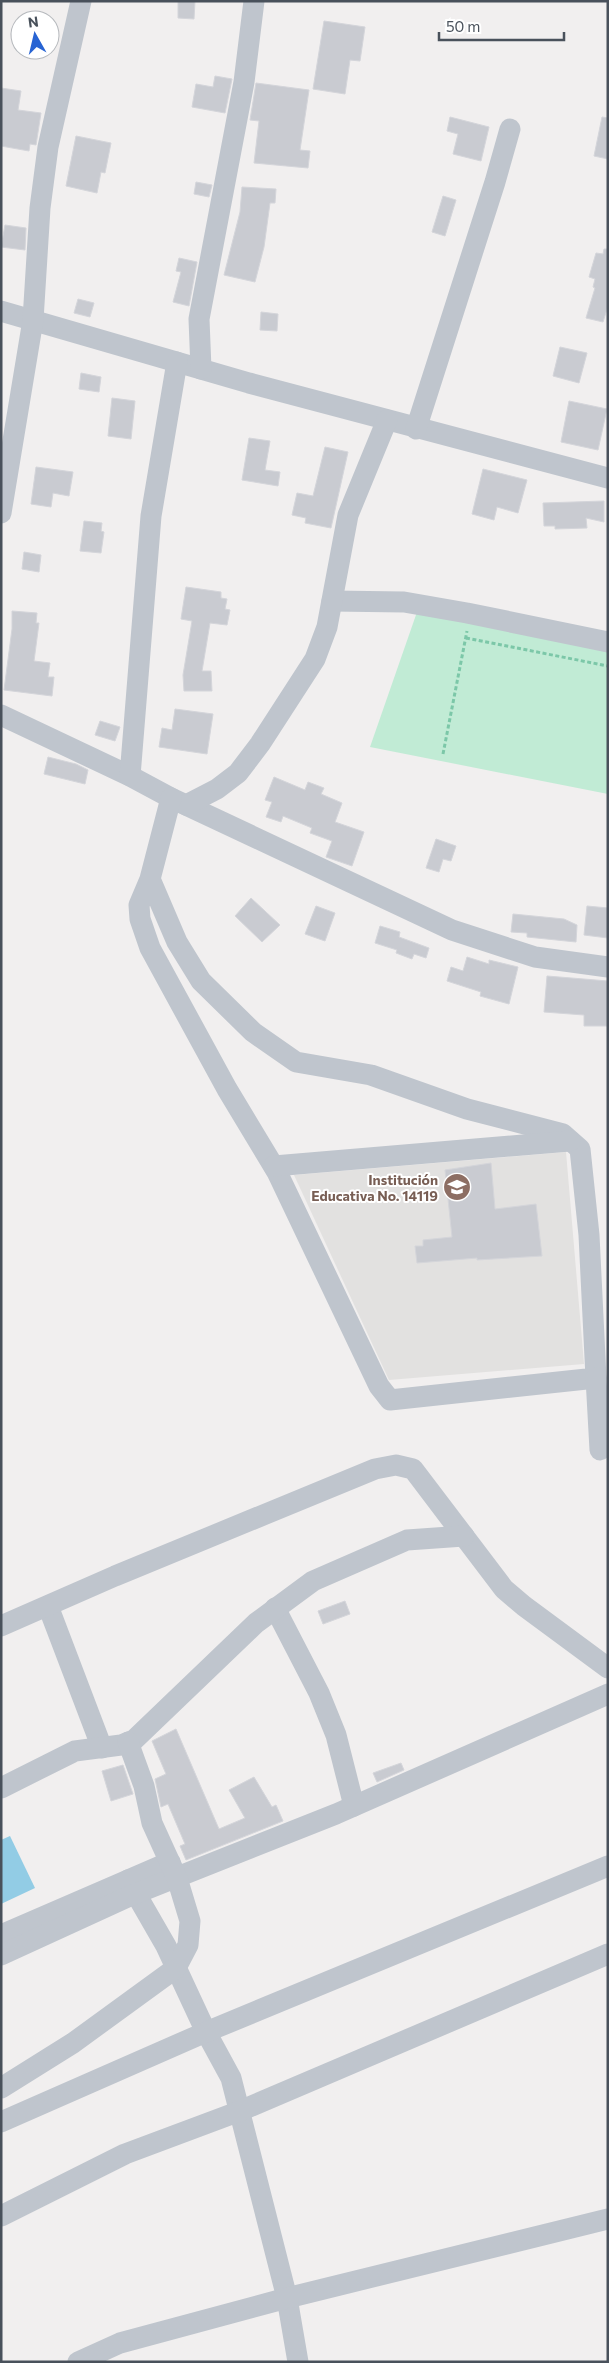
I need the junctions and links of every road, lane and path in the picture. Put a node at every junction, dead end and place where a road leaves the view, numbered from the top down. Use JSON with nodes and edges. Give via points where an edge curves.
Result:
{"nodes":[{"id":1,"x":81,"y":1,"type":"edge"},
{"id":2,"x":254,"y":1,"type":"edge"},
{"id":3,"x":510,"y":129,"type":"dead end"},
{"id":4,"x":1,"y":311,"type":"edge"},
{"id":5,"x":33,"y":320,"type":"junction"},
{"id":6,"x":177,"y":362,"type":"junction"},
{"id":7,"x":201,"y":369,"type":"junction"},
{"id":8,"x":387,"y":420,"type":"junction"},
{"id":9,"x":416,"y":428,"type":"junction"},
{"id":10,"x":608,"y":478,"type":"edge"},
{"id":11,"x":1,"y":513,"type":"edge"},
{"id":12,"x":332,"y":601,"type":"junction"},
{"id":13,"x":471,"y":614,"type":"junction"},
{"id":14,"x":466,"y":638,"type":"junction"},
{"id":15,"x":608,"y":642,"type":"edge"},
{"id":16,"x":608,"y":666,"type":"edge"},
{"id":17,"x":1,"y":715,"type":"edge"},
{"id":18,"x":443,"y":754,"type":"dead end"},
{"id":19,"x":130,"y":776,"type":"junction"},
{"id":20,"x":179,"y":802,"type":"junction"},
{"id":21,"x":150,"y":879,"type":"junction"},
{"id":22,"x":608,"y":967,"type":"edge"},
{"id":23,"x":571,"y":1141,"type":"junction"},
{"id":24,"x":274,"y":1166,"type":"junction"},
{"id":25,"x":599,"y":1236,"type":"edge"},
{"id":26,"x":596,"y":1378,"type":"junction"},
{"id":27,"x":600,"y":1450,"type":"dead end"},
{"id":28,"x":464,"y":1536,"type":"junction"},
{"id":29,"x":48,"y":1606,"type":"junction"},
{"id":30,"x":275,"y":1608,"type":"junction"},
{"id":31,"x":1,"y":1626,"type":"edge"},
{"id":32,"x":608,"y":1668,"type":"edge"},
{"id":33,"x":608,"y":1694,"type":"edge"},
{"id":34,"x":128,"y":1742,"type":"junction"},
{"id":35,"x":102,"y":1748,"type":"junction"},
{"id":36,"x":1,"y":1788,"type":"edge"},
{"id":37,"x":354,"y":1806,"type":"junction"},
{"id":38,"x":608,"y":1866,"type":"edge"},
{"id":39,"x":174,"y":1870,"type":"junction"},
{"id":40,"x":132,"y":1887,"type":"junction"},
{"id":41,"x":1,"y":1935,"type":"edge"},
{"id":42,"x":608,"y":1954,"type":"edge"},
{"id":43,"x":1,"y":1955,"type":"edge"},
{"id":44,"x":176,"y":1968,"type":"junction"},
{"id":45,"x":206,"y":2032,"type":"junction"},
{"id":46,"x":1,"y":2088,"type":"edge"},
{"id":47,"x":240,"y":2111,"type":"junction"},
{"id":48,"x":1,"y":2122,"type":"edge"},
{"id":49,"x":1,"y":2216,"type":"edge"},
{"id":50,"x":608,"y":2219,"type":"edge"},
{"id":51,"x":287,"y":2298,"type":"junction"},
{"id":52,"x":85,"y":2360,"type":"edge"},
{"id":53,"x":298,"y":2362,"type":"edge"}],
"edges":[{"from":1,"to":5,"type":"street","via":[[48,147],[40,208]]},
{"from":2,"to":7,"type":"street","via":[[244,82],[200,319]]},
{"from":3,"to":9,"type":"street"},
{"from":4,"to":5,"type":"street"},
{"from":5,"to":6,"type":"street"},
{"from":5,"to":11,"type":"street"},
{"from":6,"to":7,"type":"street"},
{"from":6,"to":19,"type":"street","via":[[151,516]]},
{"from":7,"to":8,"type":"street"},
{"from":8,"to":9,"type":"street"},
{"from":8,"to":12,"type":"street","via":[[348,516]]},
{"from":9,"to":10,"type":"street"},
{"from":12,"to":13,"type":"street","via":[[404,602]]},
{"from":12,"to":20,"type":"street","via":[[327,627],[315,658],[238,773],[217,789]]},
{"from":13,"to":14,"type":"path"},
{"from":13,"to":15,"type":"street"},
{"from":14,"to":16,"type":"path"},
{"from":14,"to":18,"type":"path"},
{"from":17,"to":19,"type":"street"},
{"from":19,"to":20,"type":"street"},
{"from":20,"to":21,"type":"street"},
{"from":20,"to":22,"type":"street","via":[[452,930],[535,957]]},
{"from":21,"to":23,"type":"street","via":[[177,942],[201,981],[253,1032],[296,1062],[371,1076],[467,1109],[563,1134]]},
{"from":21,"to":24,"type":"street","via":[[139,905],[140,919],[150,948],[227,1089]]},
{"from":23,"to":24,"type":"street"},
{"from":23,"to":25,"type":"street","via":[[580,1149]]},
{"from":24,"to":26,"type":"street","via":[[379,1386],[390,1400]]},
{"from":25,"to":26,"type":"street"},
{"from":26,"to":27,"type":"street"},
{"from":28,"to":29,"type":"street","via":[[413,1469],[396,1466],[375,1469]]},
{"from":28,"to":30,"type":"street","via":[[407,1540],[313,1581]]},
{"from":28,"to":32,"type":"street","via":[[504,1589]]},
{"from":29,"to":31,"type":"street"},
{"from":29,"to":35,"type":"street"},
{"from":30,"to":34,"type":"street","via":[[134,1740]]},
{"from":30,"to":37,"type":"street","via":[[336,1735]]},
{"from":33,"to":37,"type":"street"},
{"from":34,"to":35,"type":"street"},
{"from":34,"to":39,"type":"street","via":[[144,1786],[152,1823]]},
{"from":35,"to":36,"type":"street","via":[[75,1751]]},
{"from":37,"to":39,"type":"street"},
{"from":38,"to":45,"type":"street"},
{"from":39,"to":40,"type":"street"},
{"from":39,"to":44,"type":"street","via":[[190,1921],[188,1945]]},
{"from":40,"to":41,"type":"street"},
{"from":40,"to":43,"type":"street"},
{"from":40,"to":44,"type":"street"},
{"from":42,"to":47,"type":"street"},
{"from":44,"to":45,"type":"street"},
{"from":44,"to":46,"type":"street","via":[[73,2043]]},
{"from":45,"to":47,"type":"street","via":[[231,2078]]},
{"from":45,"to":48,"type":"street"},
{"from":47,"to":49,"type":"street","via":[[124,2154]]},
{"from":47,"to":51,"type":"street"},
{"from":50,"to":51,"type":"street"},
{"from":51,"to":52,"type":"street","via":[[120,2343]]},
{"from":51,"to":53,"type":"street"}]}
